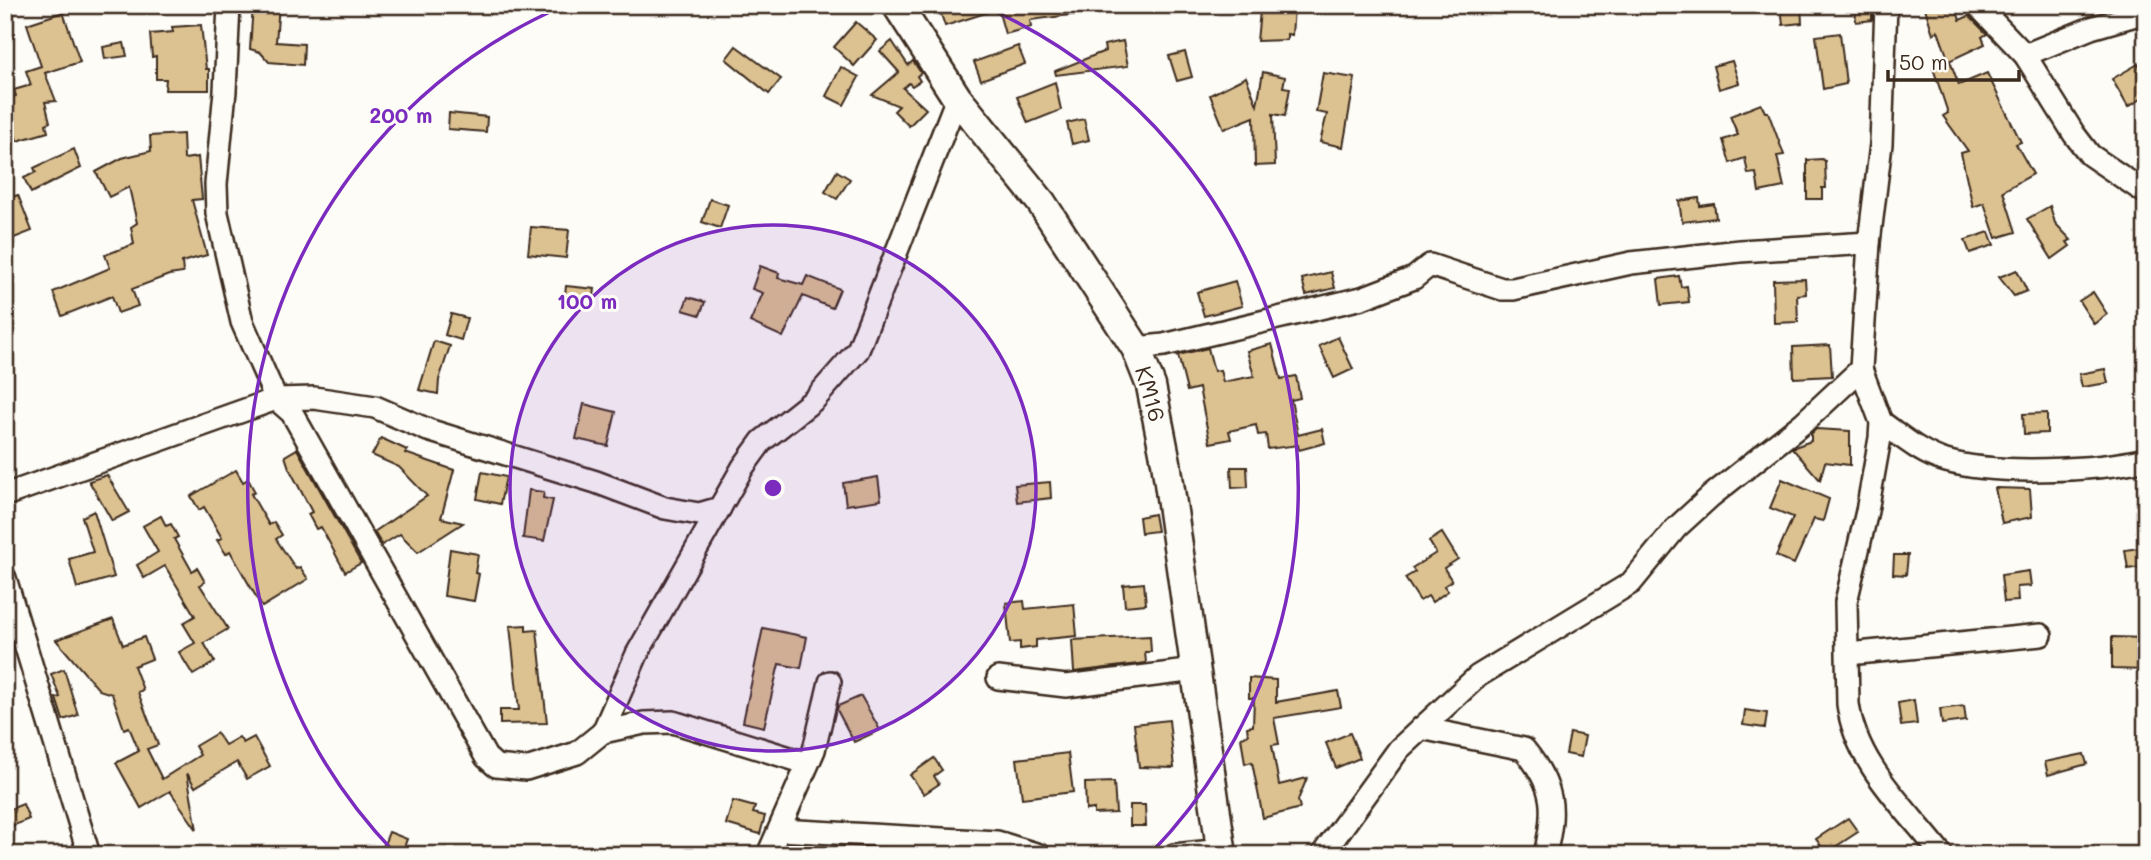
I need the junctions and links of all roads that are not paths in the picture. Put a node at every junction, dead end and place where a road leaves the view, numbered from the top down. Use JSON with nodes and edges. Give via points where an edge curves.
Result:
{"nodes":[{"id":1,"x":229,"y":5,"type":"edge"},
{"id":2,"x":897,"y":5,"type":"edge"},
{"id":3,"x":1886,"y":5,"type":"edge"},
{"id":4,"x":1978,"y":5,"type":"edge"},
{"id":5,"x":2146,"y":12,"type":"edge"},
{"id":6,"x":2025,"y":55,"type":"junction"},
{"id":7,"x":957,"y":99,"type":"junction"},
{"id":8,"x":2146,"y":193,"type":"edge"},
{"id":9,"x":1869,"y":243,"type":"junction"},
{"id":10,"x":1136,"y":348,"type":"junction"},
{"id":11,"x":1861,"y":369,"type":"junction"},
{"id":12,"x":1835,"y":396,"type":"junction"},
{"id":13,"x":1870,"y":396,"type":"junction"},
{"id":14,"x":276,"y":399,"type":"junction"},
{"id":15,"x":1881,"y":422,"type":"junction"},
{"id":16,"x":2146,"y":459,"type":"edge"},
{"id":17,"x":5,"y":495,"type":"edge"},
{"id":18,"x":720,"y":508,"type":"junction"},
{"id":19,"x":5,"y":578,"type":"edge"},
{"id":20,"x":2041,"y":635,"type":"dead end"},
{"id":21,"x":1848,"y":654,"type":"junction"},
{"id":22,"x":1196,"y":670,"type":"junction"},
{"id":23,"x":998,"y":678,"type":"dead end"},
{"id":24,"x":830,"y":682,"type":"dead end"},
{"id":25,"x":1421,"y":728,"type":"junction"},
{"id":26,"x":604,"y":732,"type":"junction"},
{"id":27,"x":806,"y":763,"type":"junction"},
{"id":28,"x":780,"y":830,"type":"junction"},
{"id":29,"x":771,"y":850,"type":"dead end"},
{"id":30,"x":1222,"y":853,"type":"edge"},
{"id":31,"x":89,"y":855,"type":"edge"},
{"id":32,"x":1039,"y":855,"type":"edge"},
{"id":33,"x":1174,"y":855,"type":"edge"},
{"id":34,"x":1322,"y":855,"type":"edge"},
{"id":35,"x":1545,"y":855,"type":"edge"},
{"id":36,"x":1942,"y":855,"type":"edge"}],
"edges":[{"from":1,"to":14,"type":"street","via":[[217,213],[242,323]]},
{"from":2,"to":7,"type":"street","name":"KM16"},
{"from":3,"to":9,"type":"street","via":[[1881,144]]},
{"from":4,"to":6,"type":"street"},
{"from":5,"to":6,"type":"street"},
{"from":6,"to":8,"type":"street","via":[[2090,155]]},
{"from":7,"to":10,"type":"street","name":"KM16","via":[[1041,202]]},
{"from":7,"to":18,"type":"street","via":[[858,350],[814,399],[762,441]]},
{"from":9,"to":10,"type":"street","via":[[1631,263],[1513,289],[1430,265],[1414,278],[1362,298]]},
{"from":9,"to":11,"type":"street"},
{"from":10,"to":22,"type":"street","name":"KM16","via":[[1158,421]]},
{"from":11,"to":12,"type":"street"},
{"from":11,"to":13,"type":"street"},
{"from":12,"to":13,"type":"street"},
{"from":12,"to":25,"type":"street","via":[[1675,528],[1631,583],[1478,676]]},
{"from":13,"to":15,"type":"street"},
{"from":14,"to":17,"type":"street"},
{"from":14,"to":18,"type":"street","via":[[314,398],[374,407],[428,430],[664,508],[699,514]]},
{"from":14,"to":26,"type":"street","via":[[292,413],[486,757],[496,766],[526,769],[577,753]]},
{"from":15,"to":16,"type":"street","via":[[1924,452],[1965,464],[2093,467]]},
{"from":15,"to":21,"type":"street","via":[[1846,601]]},
{"from":18,"to":26,"type":"street","via":[[637,654]]},
{"from":19,"to":31,"type":"street"},
{"from":20,"to":21,"type":"street"},
{"from":21,"to":36,"type":"street","via":[[1848,704],[1858,741],[1882,782]]},
{"from":22,"to":23,"type":"street","via":[[1080,686]]},
{"from":22,"to":30,"type":"street","name":"KM16"},
{"from":24,"to":27,"type":"street","via":[[820,732]]},
{"from":25,"to":34,"type":"street","via":[[1399,749]]},
{"from":25,"to":35,"type":"street","via":[[1524,749],[1550,788],[1553,820]]},
{"from":26,"to":27,"type":"street","via":[[673,722]]},
{"from":27,"to":28,"type":"street"},
{"from":28,"to":29,"type":"street"},
{"from":28,"to":32,"type":"street","via":[[997,842]]},
{"from":30,"to":33,"type":"street"}]}
